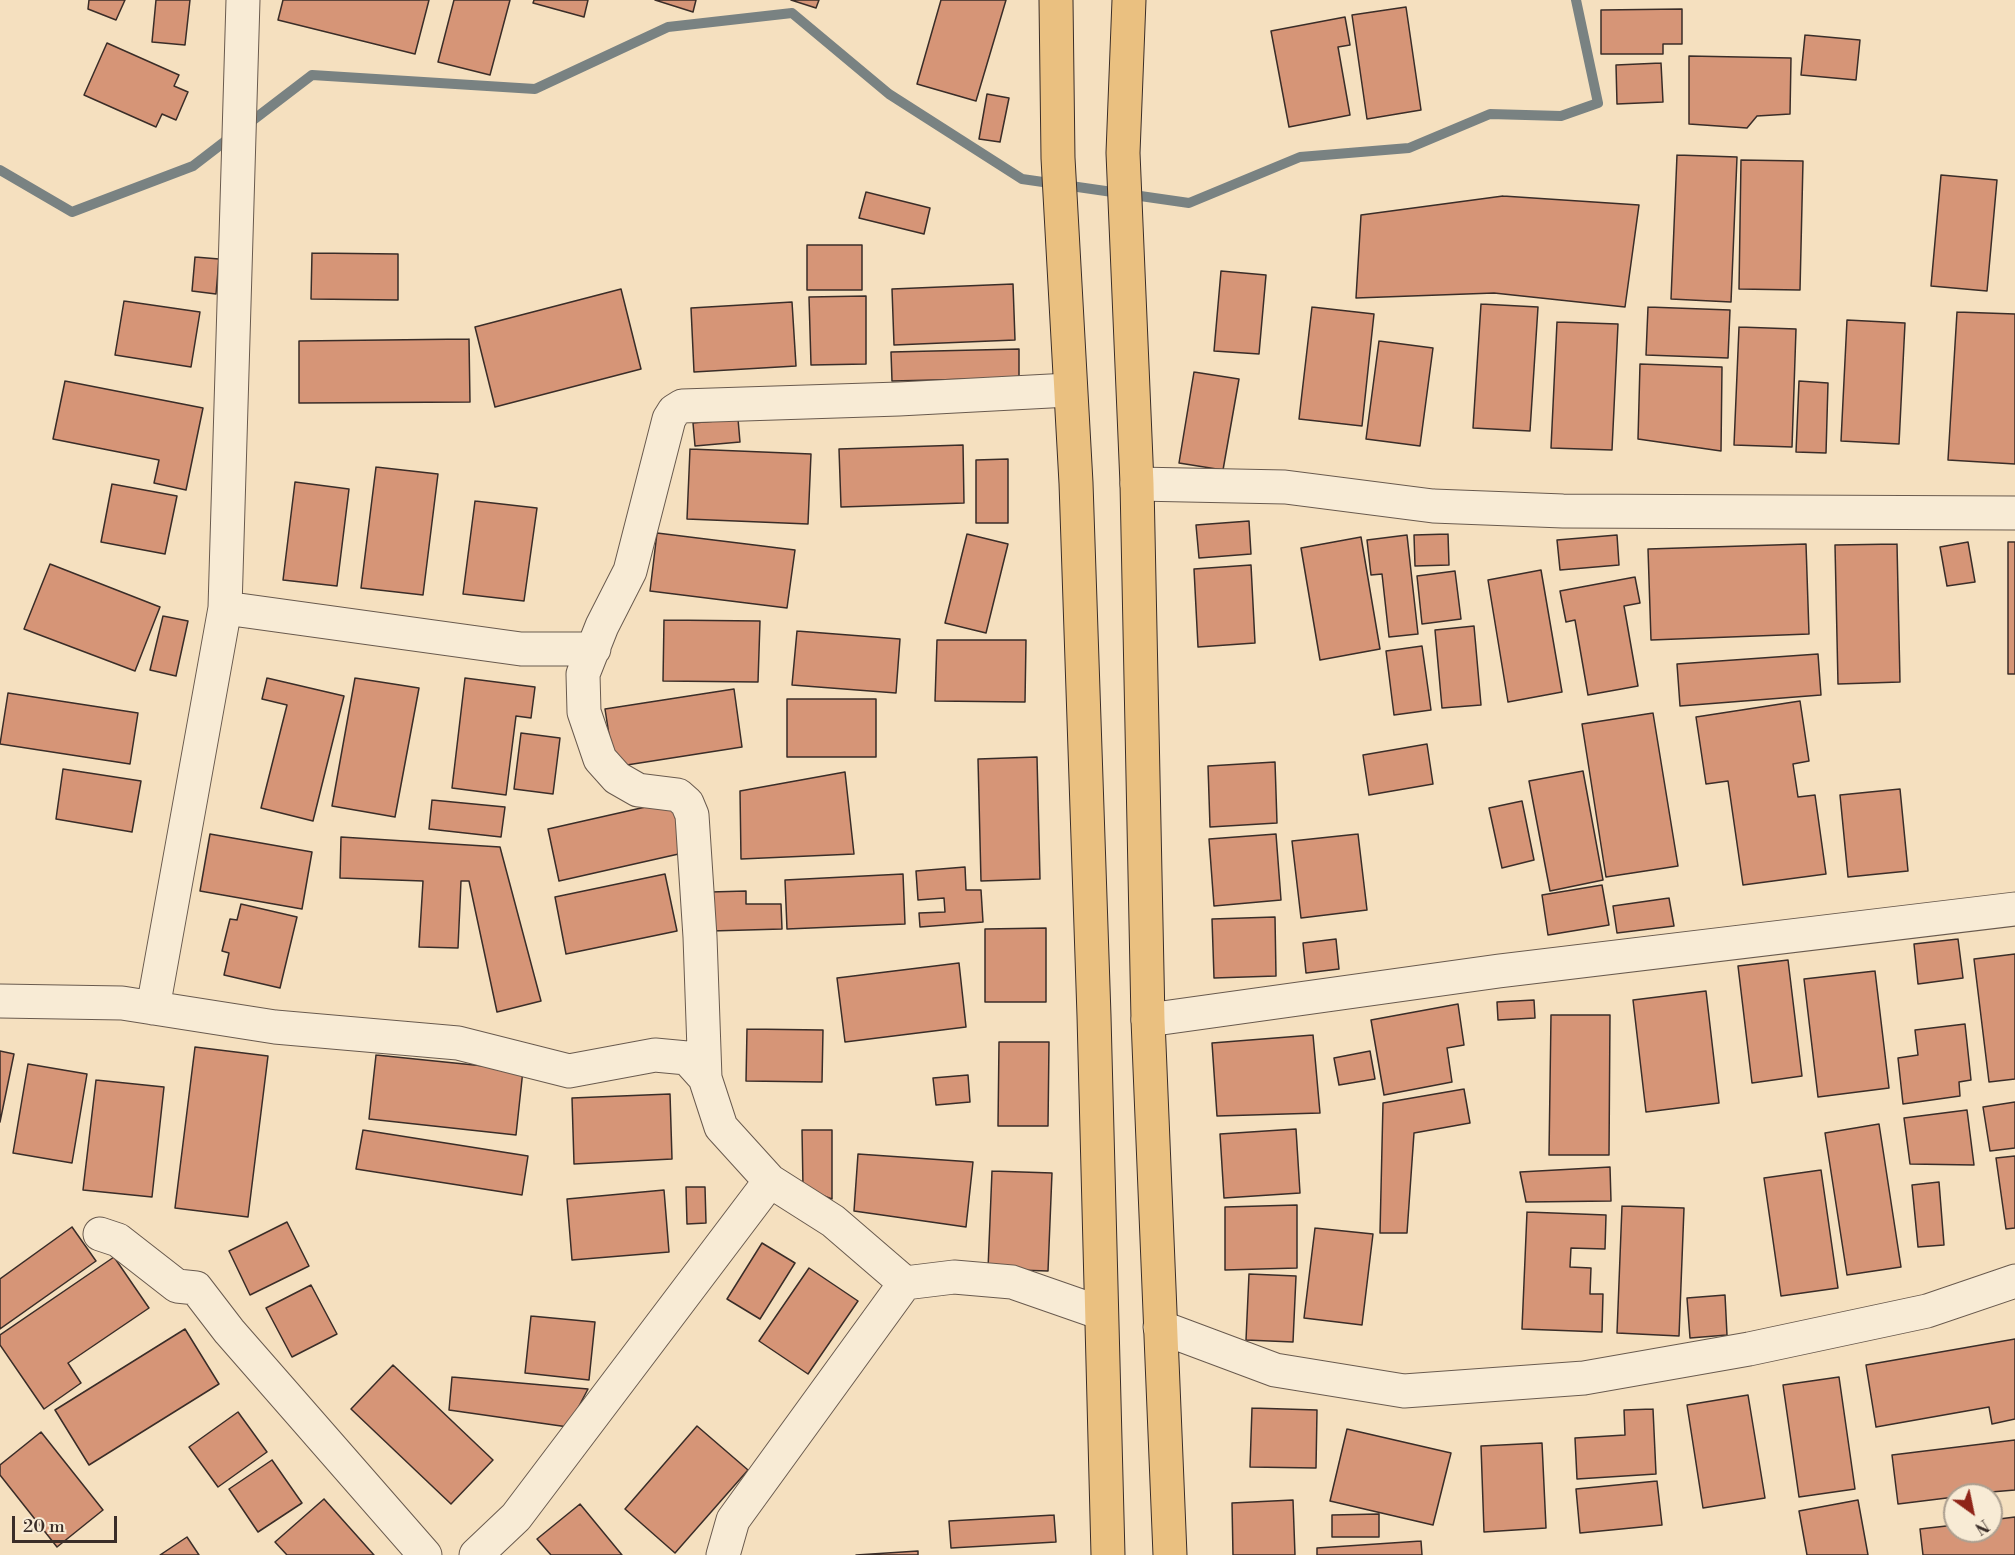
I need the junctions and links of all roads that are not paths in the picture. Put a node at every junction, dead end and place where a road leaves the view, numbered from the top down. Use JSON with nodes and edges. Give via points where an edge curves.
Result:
{"nodes":[{"id":1,"x":243,"y":0,"type":"edge"},
{"id":2,"x":1056,"y":0,"type":"edge"},
{"id":3,"x":1129,"y":0,"type":"edge"},
{"id":4,"x":1070,"y":390,"type":"junction"},
{"id":5,"x":1137,"y":484,"type":"junction"},
{"id":6,"x":2015,"y":513,"type":"edge"},
{"id":7,"x":225,"y":608,"type":"junction"},
{"id":8,"x":594,"y":650,"type":"junction"},
{"id":9,"x":2015,"y":909,"type":"edge"},
{"id":10,"x":0,"y":1001,"type":"edge"},
{"id":11,"x":153,"y":1008,"type":"junction"},
{"id":12,"x":1148,"y":1020,"type":"junction"},
{"id":13,"x":705,"y":1078,"type":"junction"},
{"id":14,"x":770,"y":1181,"type":"junction"},
{"id":15,"x":100,"y":1234,"type":"dead end"},
{"id":16,"x":2015,"y":1281,"type":"edge"},
{"id":17,"x":905,"y":1283,"type":"junction"},
{"id":18,"x":1101,"y":1313,"type":"junction"},
{"id":19,"x":1160,"y":1327,"type":"junction"},
{"id":20,"x":425,"y":1555,"type":"edge"},
{"id":21,"x":476,"y":1555,"type":"edge"},
{"id":22,"x":723,"y":1555,"type":"edge"},
{"id":23,"x":1108,"y":1555,"type":"edge"},
{"id":24,"x":1170,"y":1555,"type":"edge"}],
"edges":[{"from":1,"to":7,"type":"street"},
{"from":2,"to":4,"type":"highway","via":[[1061,223]]},
{"from":3,"to":5,"type":"highway","via":[[1123,153]]},
{"from":4,"to":8,"type":"street","via":[[682,406],[669,419],[630,571]]},
{"from":4,"to":18,"type":"highway","via":[[1077,495]]},
{"from":5,"to":6,"type":"street","via":[[1286,487],[1433,506],[1563,511]]},
{"from":5,"to":12,"type":"highway"},
{"from":7,"to":8,"type":"street","via":[[521,649]]},
{"from":7,"to":11,"type":"street"},
{"from":8,"to":13,"type":"street","via":[[583,674],[584,712],[600,759],[617,778],[638,790],[678,795],[687,802],[692,814]]},
{"from":9,"to":12,"type":"street","via":[[1499,971]]},
{"from":10,"to":11,"type":"street","via":[[122,1003]]},
{"from":11,"to":13,"type":"street","via":[[275,1027],[458,1043],[569,1071],[655,1054],[687,1058]]},
{"from":12,"to":19,"type":"highway"},
{"from":13,"to":14,"type":"street","via":[[721,1127]]},
{"from":14,"to":17,"type":"street","via":[[833,1221]]},
{"from":14,"to":21,"type":"street","via":[[516,1517]]},
{"from":15,"to":20,"type":"street","via":[[118,1240],[177,1286],[196,1288]]},
{"from":16,"to":19,"type":"street","via":[[1927,1311],[1749,1349],[1584,1378],[1404,1391],[1275,1370]]},
{"from":17,"to":18,"type":"street","via":[[954,1277],[1012,1282]]},
{"from":17,"to":22,"type":"street","via":[[733,1520]]},
{"from":18,"to":23,"type":"highway"},
{"from":19,"to":24,"type":"highway"}]}
